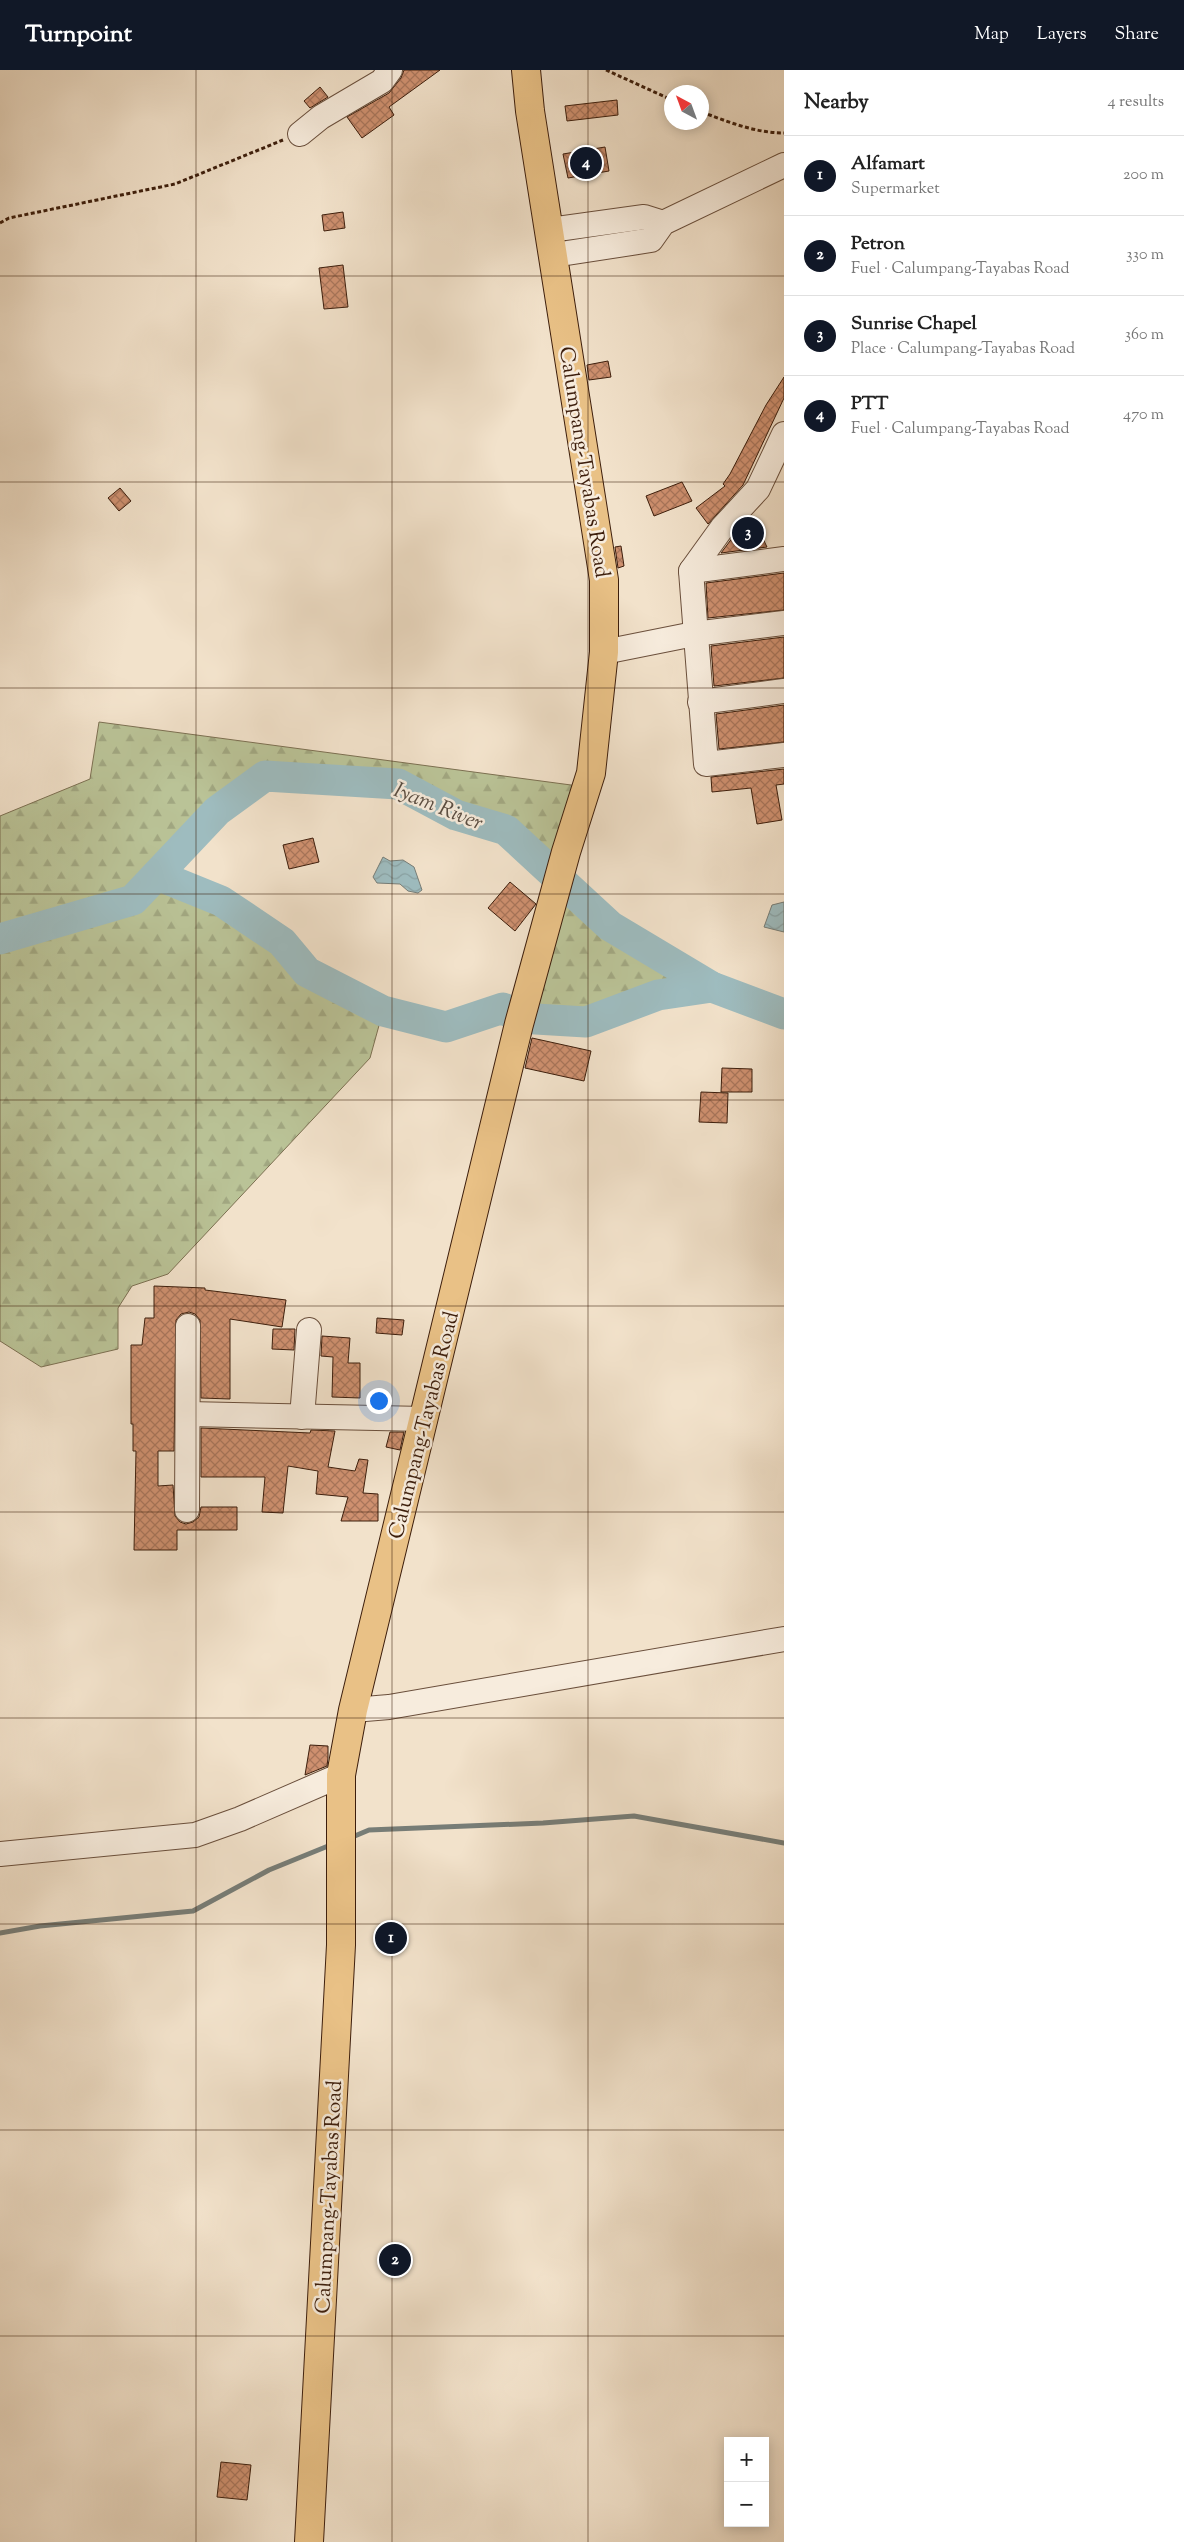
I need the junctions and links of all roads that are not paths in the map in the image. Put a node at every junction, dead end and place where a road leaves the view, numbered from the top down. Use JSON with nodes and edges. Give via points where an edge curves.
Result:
{"nodes":[{"id":1,"x":390,"y":70,"type":"edge"},
{"id":2,"x":526,"y":70,"type":"edge"},
{"id":3,"x":300,"y":134,"type":"road end"},
{"id":4,"x":784,"y":165,"type":"edge"},
{"id":5,"x":552,"y":243,"type":"junction"},
{"id":6,"x":784,"y":434,"type":"edge"},
{"id":7,"x":784,"y":559,"type":"edge"},
{"id":8,"x":690,"y":571,"type":"junction"},
{"id":9,"x":784,"y":623,"type":"edge"},
{"id":10,"x":694,"y":634,"type":"junction"},
{"id":11,"x":604,"y":652,"type":"junction"},
{"id":12,"x":784,"y":692,"type":"edge"},
{"id":13,"x":700,"y":702,"type":"junction"},
{"id":14,"x":784,"y":755,"type":"edge"},
{"id":15,"x":188,"y":1326,"type":"dead end"},
{"id":16,"x":309,"y":1330,"type":"dead end"},
{"id":17,"x":188,"y":1414,"type":"junction"},
{"id":18,"x":302,"y":1417,"type":"junction"},
{"id":19,"x":425,"y":1419,"type":"junction"},
{"id":20,"x":188,"y":1510,"type":"dead end"},
{"id":21,"x":784,"y":1639,"type":"edge"},
{"id":22,"x":353,"y":1710,"type":"junction"},
{"id":23,"x":341,"y":1775,"type":"junction"},
{"id":24,"x":0,"y":1854,"type":"edge"},
{"id":25,"x":309,"y":2542,"type":"edge"}],
"edges":[{"from":1,"to":3,"type":"street","via":[[382,81],[321,117]]},
{"from":2,"to":5,"type":"main road","name":"Calumpang-Tayabas Road"},
{"from":4,"to":5,"type":"street","via":[[663,223],[651,240]]},
{"from":5,"to":11,"type":"main road","name":"Calumpang-Tayabas Road","via":[[604,580]]},
{"from":6,"to":8,"type":"street","via":[[758,489],[722,528]]},
{"from":7,"to":8,"type":"street"},
{"from":8,"to":10,"type":"street"},
{"from":9,"to":10,"type":"street"},
{"from":10,"to":11,"type":"street"},
{"from":10,"to":13,"type":"street"},
{"from":11,"to":19,"type":"main road","name":"Calumpang-Tayabas Road","via":[[590,773],[519,1024]]},
{"from":12,"to":13,"type":"street"},
{"from":13,"to":14,"type":"street","via":[[706,764]]},
{"from":15,"to":17,"type":"street"},
{"from":16,"to":18,"type":"street"},
{"from":17,"to":18,"type":"street"},
{"from":17,"to":20,"type":"street"},
{"from":18,"to":19,"type":"street"},
{"from":19,"to":22,"type":"main road","name":"Calumpang-Tayabas Road"},
{"from":21,"to":22,"type":"street","via":[[389,1708]]},
{"from":22,"to":23,"type":"main road","name":"Calumpang-Tayabas Road"},
{"from":23,"to":24,"type":"street","via":[[195,1835]]},
{"from":23,"to":25,"type":"main road","name":"Calumpang-Tayabas Road","via":[[340,1975]]}]}
